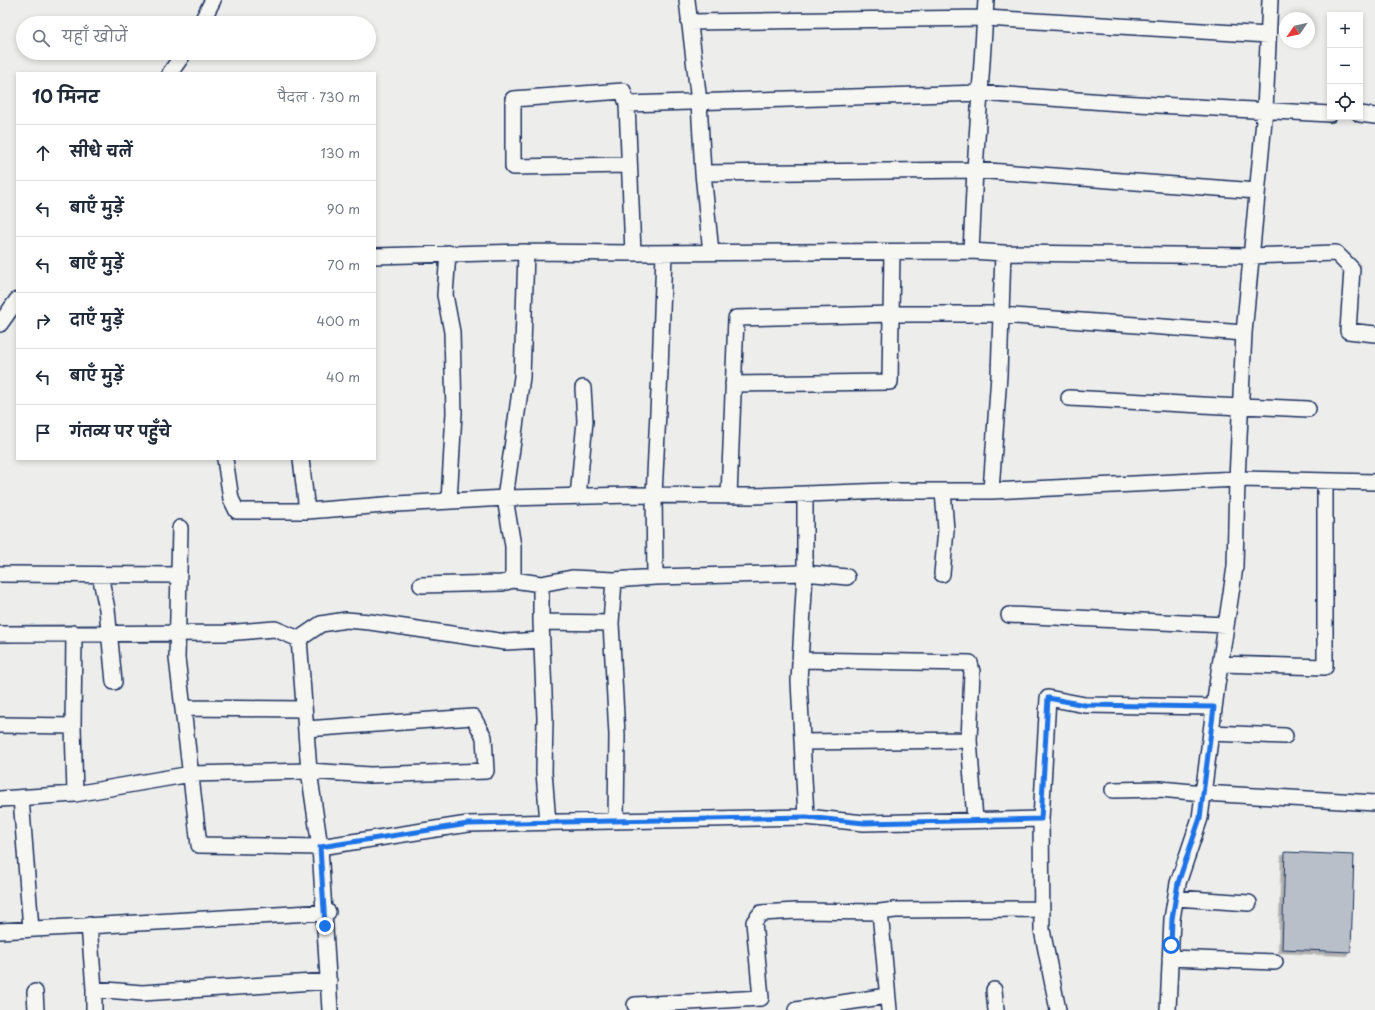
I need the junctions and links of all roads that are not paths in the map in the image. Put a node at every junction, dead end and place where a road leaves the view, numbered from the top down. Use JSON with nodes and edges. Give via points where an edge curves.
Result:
{"nodes":[{"id":1,"x":213,"y":0,"type":"edge"},
{"id":2,"x":687,"y":0,"type":"edge"},
{"id":3,"x":986,"y":0,"type":"edge"},
{"id":4,"x":1270,"y":0,"type":"edge"},
{"id":5,"x":205,"y":16,"type":"edge"},
{"id":6,"x":986,"y":18,"type":"junction"},
{"id":7,"x":689,"y":22,"type":"junction"},
{"id":8,"x":1268,"y":34,"type":"junction"},
{"id":9,"x":179,"y":60,"type":"edge"},
{"id":10,"x":171,"y":72,"type":"edge"},
{"id":11,"x":980,"y":93,"type":"junction"},
{"id":12,"x":699,"y":102,"type":"junction"},
{"id":13,"x":627,"y":104,"type":"junction"},
{"id":14,"x":1265,"y":110,"type":"junction"},
{"id":15,"x":1327,"y":114,"type":"edge"},
{"id":16,"x":1363,"y":114,"type":"edge"},
{"id":17,"x":1375,"y":116,"type":"edge"},
{"id":18,"x":629,"y":165,"type":"junction"},
{"id":19,"x":975,"y":170,"type":"junction"},
{"id":20,"x":703,"y":173,"type":"junction"},
{"id":21,"x":1257,"y":191,"type":"junction"},
{"id":22,"x":526,"y":252,"type":"junction"},
{"id":23,"x":892,"y":252,"type":"junction"},
{"id":24,"x":971,"y":252,"type":"junction"},
{"id":25,"x":448,"y":253,"type":"junction"},
{"id":26,"x":632,"y":253,"type":"junction"},
{"id":27,"x":664,"y":253,"type":"junction"},
{"id":28,"x":711,"y":253,"type":"junction"},
{"id":29,"x":1003,"y":253,"type":"junction"},
{"id":30,"x":376,"y":256,"type":"edge"},
{"id":31,"x":1251,"y":256,"type":"junction"},
{"id":32,"x":16,"y":301,"type":"edge"},
{"id":33,"x":892,"y":314,"type":"junction"},
{"id":34,"x":1001,"y":315,"type":"junction"},
{"id":35,"x":0,"y":324,"type":"edge"},
{"id":36,"x":1244,"y":334,"type":"junction"},
{"id":37,"x":1375,"y":334,"type":"edge"},
{"id":38,"x":733,"y":384,"type":"junction"},
{"id":39,"x":584,"y":388,"type":"dead end"},
{"id":40,"x":1069,"y":398,"type":"dead end"},
{"id":41,"x":1240,"y":407,"type":"junction"},
{"id":42,"x":1308,"y":409,"type":"dead end"},
{"id":43,"x":225,"y":460,"type":"edge"},
{"id":44,"x":301,"y":460,"type":"edge"},
{"id":45,"x":1237,"y":479,"type":"junction"},
{"id":46,"x":1325,"y":481,"type":"junction"},
{"id":47,"x":1375,"y":482,"type":"edge"},
{"id":48,"x":943,"y":491,"type":"junction"},
{"id":49,"x":991,"y":491,"type":"junction"},
{"id":50,"x":805,"y":494,"type":"junction"},
{"id":51,"x":654,"y":496,"type":"junction"},
{"id":52,"x":729,"y":496,"type":"junction"},
{"id":53,"x":578,"y":497,"type":"junction"},
{"id":54,"x":505,"y":498,"type":"junction"},
{"id":55,"x":449,"y":501,"type":"junction"},
{"id":56,"x":307,"y":512,"type":"junction"},
{"id":57,"x":180,"y":528,"type":"dead end"},
{"id":58,"x":805,"y":573,"type":"junction"},
{"id":59,"x":0,"y":574,"type":"edge"},
{"id":60,"x":942,"y":574,"type":"dead end"},
{"id":61,"x":100,"y":575,"type":"junction"},
{"id":62,"x":179,"y":575,"type":"junction"},
{"id":63,"x":655,"y":577,"type":"junction"},
{"id":64,"x":847,"y":577,"type":"dead end"},
{"id":65,"x":513,"y":580,"type":"junction"},
{"id":66,"x":614,"y":580,"type":"junction"},
{"id":67,"x":541,"y":584,"type":"junction"},
{"id":68,"x":422,"y":585,"type":"dead end"},
{"id":69,"x":1009,"y":615,"type":"dead end"},
{"id":70,"x":541,"y":622,"type":"junction"},
{"id":71,"x":611,"y":623,"type":"junction"},
{"id":72,"x":1226,"y":625,"type":"junction"},
{"id":73,"x":74,"y":633,"type":"junction"},
{"id":74,"x":108,"y":633,"type":"junction"},
{"id":75,"x":178,"y":633,"type":"junction"},
{"id":76,"x":0,"y":634,"type":"edge"},
{"id":77,"x":299,"y":639,"type":"junction"},
{"id":78,"x":542,"y":640,"type":"junction"},
{"id":79,"x":800,"y":660,"type":"junction"},
{"id":80,"x":1220,"y":664,"type":"junction"},
{"id":81,"x":114,"y":682,"type":"dead end"},
{"id":82,"x":1214,"y":707,"type":"junction"},
{"id":83,"x":183,"y":708,"type":"junction"},
{"id":84,"x":304,"y":709,"type":"junction"},
{"id":85,"x":0,"y":725,"type":"edge"},
{"id":86,"x":73,"y":726,"type":"junction"},
{"id":87,"x":306,"y":729,"type":"junction"},
{"id":88,"x":1211,"y":733,"type":"junction"},
{"id":89,"x":1285,"y":736,"type":"dead end"},
{"id":90,"x":969,"y":740,"type":"junction"},
{"id":91,"x":802,"y":742,"type":"junction"},
{"id":92,"x":310,"y":771,"type":"junction"},
{"id":93,"x":191,"y":774,"type":"junction"},
{"id":94,"x":1113,"y":790,"type":"dead end"},
{"id":95,"x":1203,"y":793,"type":"junction"},
{"id":96,"x":76,"y":794,"type":"junction"},
{"id":97,"x":21,"y":798,"type":"junction"},
{"id":98,"x":0,"y":799,"type":"edge"},
{"id":99,"x":1375,"y":803,"type":"edge"},
{"id":100,"x":806,"y":817,"type":"junction"},
{"id":101,"x":1041,"y":819,"type":"junction"},
{"id":102,"x":975,"y":820,"type":"junction"},
{"id":103,"x":616,"y":821,"type":"junction"},
{"id":104,"x":548,"y":823,"type":"junction"},
{"id":105,"x":320,"y":847,"type":"junction"},
{"id":106,"x":1176,"y":898,"type":"junction"},
{"id":107,"x":1249,"y":903,"type":"dead end"},
{"id":108,"x":1042,"y":909,"type":"junction"},
{"id":109,"x":326,"y":912,"type":"junction"},
{"id":110,"x":880,"y":912,"type":"junction"},
{"id":111,"x":89,"y":925,"type":"junction"},
{"id":112,"x":31,"y":929,"type":"junction"},
{"id":113,"x":0,"y":931,"type":"edge"},
{"id":114,"x":1170,"y":958,"type":"junction"},
{"id":115,"x":1275,"y":962,"type":"dead end"},
{"id":116,"x":329,"y":981,"type":"junction"},
{"id":117,"x":94,"y":990,"type":"junction"},
{"id":118,"x":994,"y":990,"type":"dead end"},
{"id":119,"x":35,"y":992,"type":"dead end"},
{"id":120,"x":888,"y":1003,"type":"edge"},
{"id":121,"x":635,"y":1004,"type":"dead end"},
{"id":122,"x":760,"y":1004,"type":"edge"},
{"id":123,"x":36,"y":1010,"type":"edge"},
{"id":124,"x":94,"y":1010,"type":"edge"},
{"id":125,"x":330,"y":1010,"type":"edge"},
{"id":126,"x":796,"y":1010,"type":"edge"},
{"id":127,"x":996,"y":1010,"type":"edge"},
{"id":128,"x":1058,"y":1010,"type":"edge"},
{"id":129,"x":1168,"y":1010,"type":"edge"}],
"edges":[{"from":1,"to":5,"type":"street"},
{"from":2,"to":7,"type":"street"},
{"from":3,"to":6,"type":"street"},
{"from":4,"to":8,"type":"street"},
{"from":6,"to":7,"type":"street"},
{"from":6,"to":8,"type":"street"},
{"from":6,"to":11,"type":"street"},
{"from":7,"to":12,"type":"street"},
{"from":8,"to":14,"type":"street"},
{"from":9,"to":10,"type":"street"},
{"from":11,"to":12,"type":"street"},
{"from":11,"to":14,"type":"street","via":[[1119,104]]},
{"from":11,"to":19,"type":"street"},
{"from":12,"to":13,"type":"street"},
{"from":12,"to":20,"type":"street"},
{"from":13,"to":18,"type":"street"},
{"from":13,"to":18,"type":"street","via":[[623,91],[513,99],[513,167]]},
{"from":14,"to":15,"type":"street"},
{"from":14,"to":21,"type":"street"},
{"from":16,"to":17,"type":"street"},
{"from":18,"to":26,"type":"street"},
{"from":19,"to":20,"type":"street"},
{"from":19,"to":21,"type":"street"},
{"from":19,"to":24,"type":"street"},
{"from":20,"to":28,"type":"street"},
{"from":21,"to":31,"type":"street"},
{"from":22,"to":25,"type":"street"},
{"from":22,"to":26,"type":"street"},
{"from":22,"to":54,"type":"street","via":[[522,377]]},
{"from":23,"to":24,"type":"street"},
{"from":23,"to":28,"type":"street"},
{"from":23,"to":33,"type":"street"},
{"from":24,"to":29,"type":"street"},
{"from":25,"to":30,"type":"street"},
{"from":25,"to":55,"type":"street","via":[[444,295],[452,332],[454,413]]},
{"from":26,"to":27,"type":"street"},
{"from":27,"to":28,"type":"street"},
{"from":27,"to":51,"type":"street"},
{"from":29,"to":31,"type":"street"},
{"from":29,"to":34,"type":"street"},
{"from":31,"to":36,"type":"street"},
{"from":31,"to":37,"type":"street","via":[[1336,253],[1352,269],[1348,331]]},
{"from":32,"to":35,"type":"street"},
{"from":33,"to":34,"type":"street"},
{"from":33,"to":38,"type":"street","via":[[736,318]]},
{"from":33,"to":38,"type":"street","via":[[890,382]]},
{"from":34,"to":36,"type":"street"},
{"from":34,"to":49,"type":"street"},
{"from":36,"to":41,"type":"street"},
{"from":38,"to":52,"type":"street"},
{"from":39,"to":53,"type":"street","via":[[585,420]]},
{"from":40,"to":41,"type":"street"},
{"from":41,"to":42,"type":"street"},
{"from":41,"to":45,"type":"street"},
{"from":43,"to":56,"type":"street","via":[[231,499],[237,511]]},
{"from":44,"to":56,"type":"street"},
{"from":45,"to":46,"type":"street"},
{"from":45,"to":49,"type":"street"},
{"from":45,"to":72,"type":"street","via":[[1235,567]]},
{"from":46,"to":47,"type":"street"},
{"from":46,"to":80,"type":"street","via":[[1325,667]]},
{"from":48,"to":49,"type":"street"},
{"from":48,"to":50,"type":"street"},
{"from":48,"to":60,"type":"street","via":[[946,530]]},
{"from":50,"to":52,"type":"street"},
{"from":50,"to":58,"type":"street"},
{"from":51,"to":52,"type":"street"},
{"from":51,"to":53,"type":"street"},
{"from":51,"to":63,"type":"street"},
{"from":53,"to":54,"type":"street"},
{"from":54,"to":55,"type":"street"},
{"from":54,"to":65,"type":"street","via":[[513,546]]},
{"from":55,"to":56,"type":"street"},
{"from":57,"to":62,"type":"street"},
{"from":58,"to":63,"type":"street"},
{"from":58,"to":64,"type":"street"},
{"from":58,"to":79,"type":"street"},
{"from":59,"to":61,"type":"street"},
{"from":61,"to":62,"type":"street"},
{"from":61,"to":74,"type":"street","via":[[107,609]]},
{"from":62,"to":75,"type":"street"},
{"from":63,"to":66,"type":"street"},
{"from":65,"to":67,"type":"street"},
{"from":65,"to":68,"type":"street"},
{"from":66,"to":67,"type":"street","via":[[572,578]]},
{"from":66,"to":71,"type":"street"},
{"from":67,"to":70,"type":"street"},
{"from":69,"to":72,"type":"street"},
{"from":70,"to":71,"type":"street"},
{"from":70,"to":78,"type":"street"},
{"from":71,"to":103,"type":"street","via":[[618,735]]},
{"from":72,"to":80,"type":"street"},
{"from":73,"to":74,"type":"street"},
{"from":73,"to":76,"type":"street"},
{"from":73,"to":86,"type":"street"},
{"from":74,"to":75,"type":"street"},
{"from":74,"to":81,"type":"street"},
{"from":75,"to":77,"type":"street","via":[[276,629]]},
{"from":75,"to":83,"type":"street","via":[[177,658]]},
{"from":77,"to":78,"type":"street","via":[[321,624],[346,620],[505,642]]},
{"from":77,"to":84,"type":"street"},
{"from":78,"to":104,"type":"street","via":[[544,772]]},
{"from":79,"to":90,"type":"street","via":[[970,663],[972,672]]},
{"from":79,"to":91,"type":"street"},
{"from":80,"to":82,"type":"street"},
{"from":82,"to":88,"type":"street"},
{"from":82,"to":101,"type":"street","via":[[1085,705],[1048,698]]},
{"from":83,"to":84,"type":"street"},
{"from":83,"to":93,"type":"street"},
{"from":84,"to":87,"type":"street"},
{"from":85,"to":86,"type":"street"},
{"from":86,"to":96,"type":"street"},
{"from":87,"to":92,"type":"street"},
{"from":87,"to":92,"type":"street","via":[[473,717],[484,737],[486,771],[370,775]]},
{"from":88,"to":89,"type":"street"},
{"from":88,"to":95,"type":"street"},
{"from":90,"to":91,"type":"street"},
{"from":90,"to":102,"type":"street"},
{"from":91,"to":100,"type":"street"},
{"from":92,"to":93,"type":"street"},
{"from":92,"to":105,"type":"street"},
{"from":93,"to":96,"type":"street"},
{"from":93,"to":105,"type":"street","via":[[199,845]]},
{"from":94,"to":95,"type":"street","via":[[1160,789]]},
{"from":95,"to":99,"type":"street"},
{"from":95,"to":106,"type":"street","via":[[1200,818],[1178,883]]},
{"from":96,"to":97,"type":"street"},
{"from":97,"to":98,"type":"street"},
{"from":97,"to":112,"type":"street"},
{"from":100,"to":102,"type":"street","via":[[864,823]]},
{"from":100,"to":103,"type":"street"},
{"from":101,"to":102,"type":"street"},
{"from":101,"to":108,"type":"street"},
{"from":103,"to":104,"type":"street"},
{"from":104,"to":105,"type":"street","via":[[468,824]]},
{"from":105,"to":109,"type":"street"},
{"from":106,"to":107,"type":"street"},
{"from":106,"to":114,"type":"street"},
{"from":108,"to":110,"type":"street"},
{"from":108,"to":128,"type":"street","via":[[1042,930]]},
{"from":109,"to":111,"type":"street"},
{"from":109,"to":116,"type":"street"},
{"from":110,"to":120,"type":"street"},
{"from":110,"to":122,"type":"street","via":[[761,913],[754,922]]},
{"from":111,"to":112,"type":"street"},
{"from":111,"to":117,"type":"street"},
{"from":112,"to":113,"type":"street"},
{"from":114,"to":115,"type":"street"},
{"from":114,"to":129,"type":"street"},
{"from":116,"to":117,"type":"street","via":[[142,993]]},
{"from":116,"to":125,"type":"street"},
{"from":117,"to":124,"type":"street"},
{"from":118,"to":127,"type":"street"},
{"from":119,"to":123,"type":"street"},
{"from":120,"to":126,"type":"street"},
{"from":121,"to":122,"type":"street"}]}
